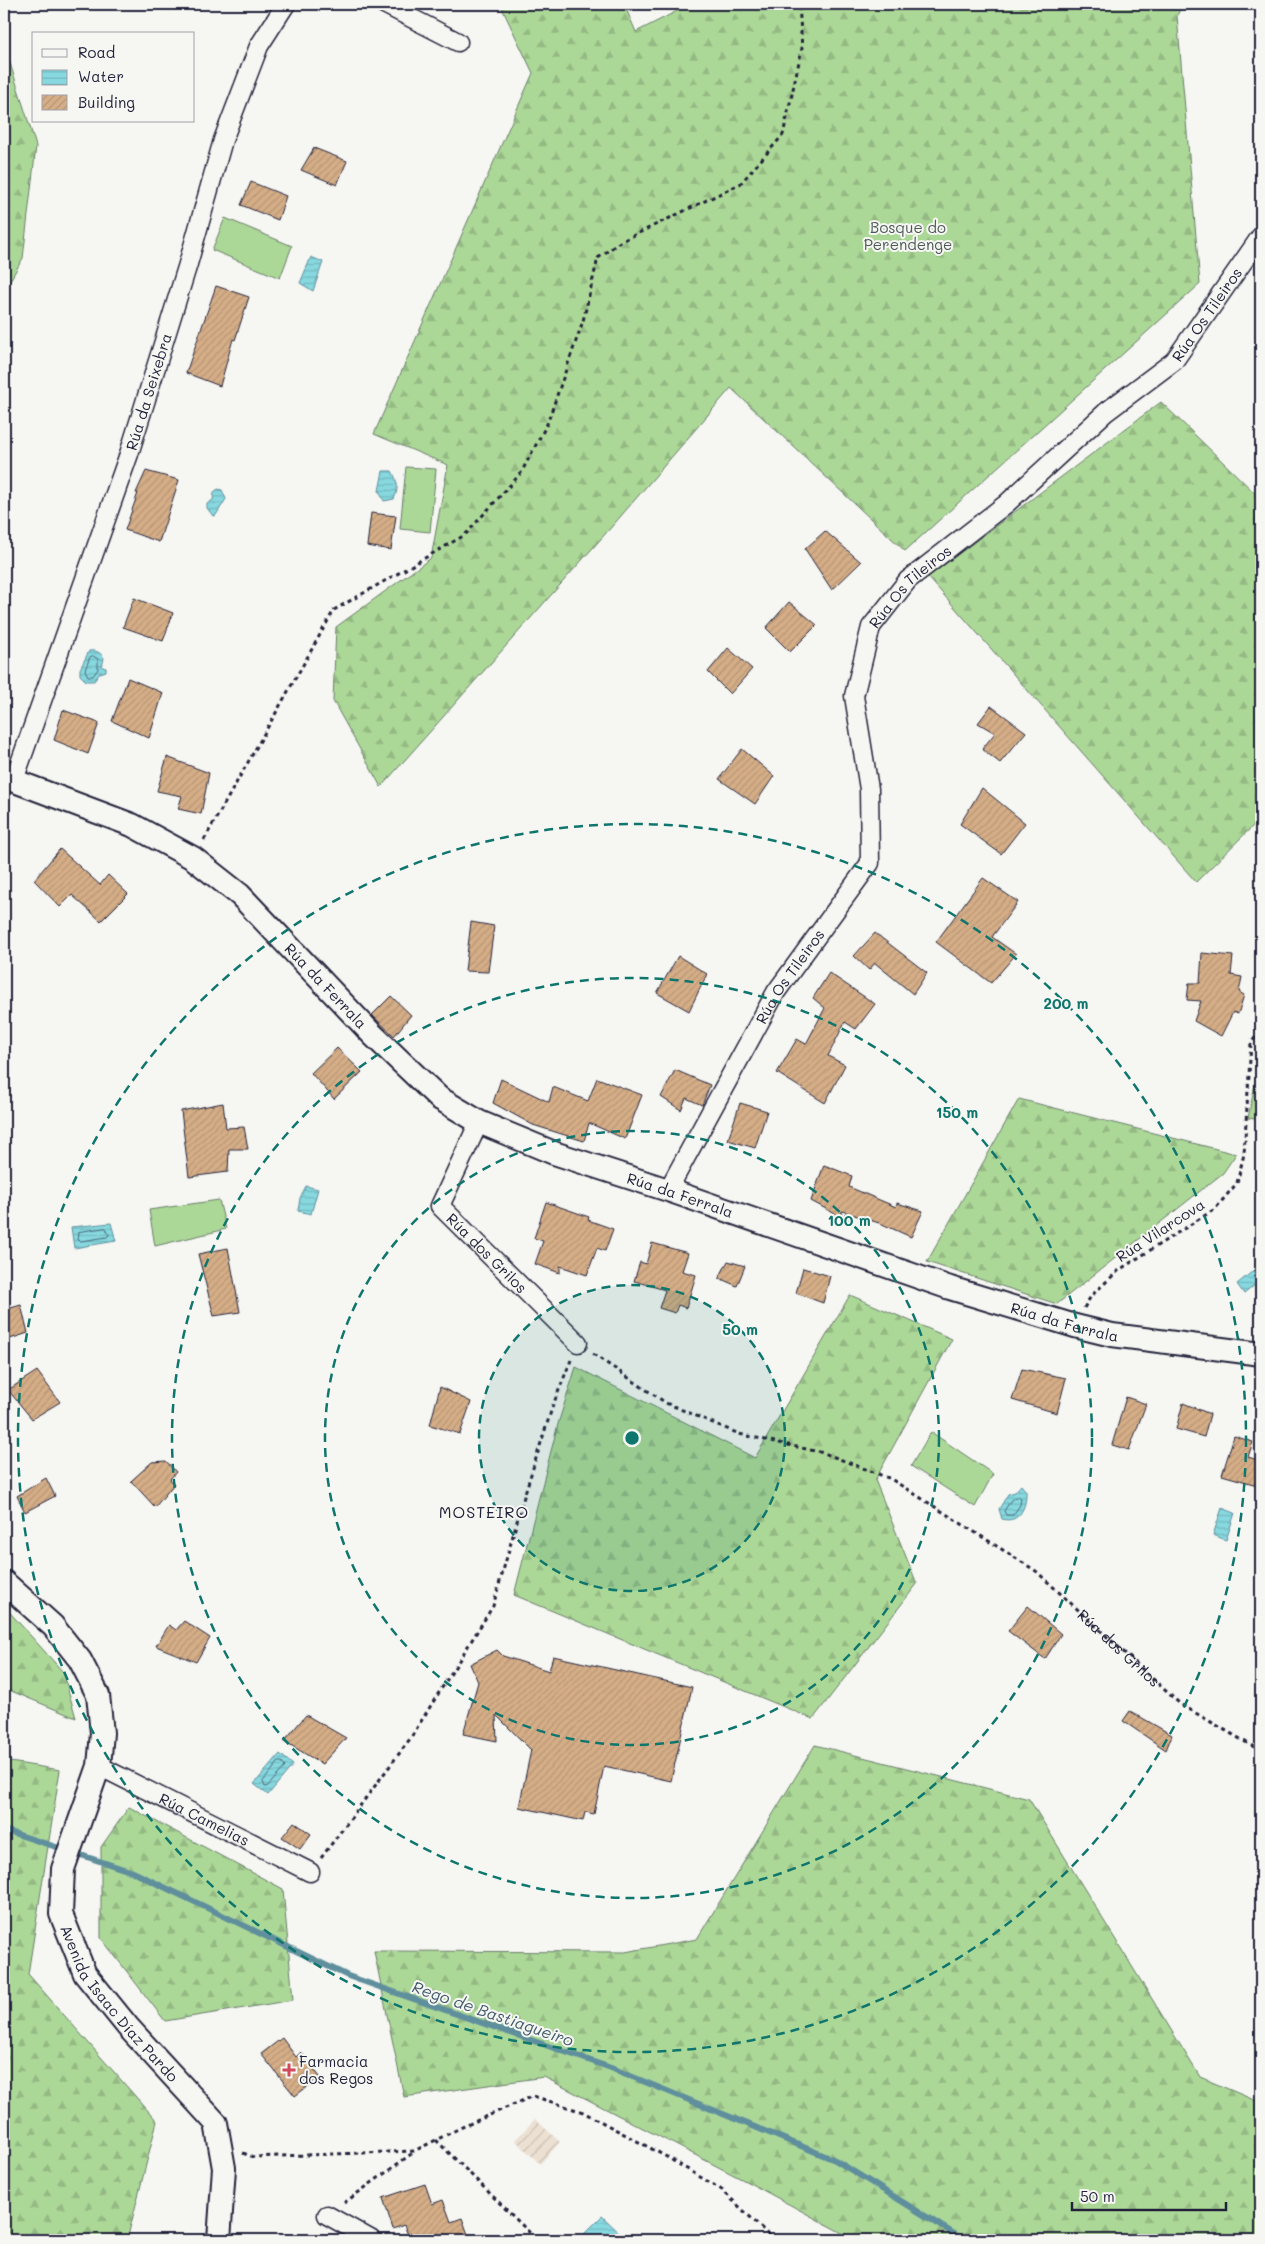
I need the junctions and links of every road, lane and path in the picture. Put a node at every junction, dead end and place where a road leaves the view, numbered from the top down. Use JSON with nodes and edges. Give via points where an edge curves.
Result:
{"nodes":[{"id":1,"x":286,"y":4,"type":"edge"},
{"id":2,"x":384,"y":4,"type":"edge"},
{"id":3,"x":799,"y":4,"type":"edge"},
{"id":4,"x":458,"y":42,"type":"dead end"},
{"id":5,"x":1261,"y":236,"type":"edge"},
{"id":6,"x":9,"y":779,"type":"edge"},
{"id":7,"x":193,"y":858,"type":"junction"},
{"id":8,"x":1261,"y":1030,"type":"edge"},
{"id":9,"x":478,"y":1122,"type":"junction"},
{"id":10,"x":668,"y":1190,"type":"junction"},
{"id":11,"x":1075,"y":1326,"type":"junction"},
{"id":12,"x":578,"y":1343,"type":"junction"},
{"id":13,"x":1261,"y":1354,"type":"edge"},
{"id":14,"x":4,"y":1582,"type":"edge"},
{"id":15,"x":1261,"y":1752,"type":"edge"},
{"id":16,"x":98,"y":1766,"type":"junction"},
{"id":17,"x":310,"y":1872,"type":"joint"},
{"id":18,"x":436,"y":2140,"type":"junction"},
{"id":19,"x":221,"y":2145,"type":"junction"},
{"id":20,"x":414,"y":2151,"type":"junction"},
{"id":21,"x":328,"y":2215,"type":"joint"},
{"id":22,"x":219,"y":2240,"type":"edge"},
{"id":23,"x":372,"y":2240,"type":"edge"},
{"id":24,"x":537,"y":2240,"type":"edge"},
{"id":25,"x":774,"y":2240,"type":"edge"}],
"edges":[{"from":1,"to":6,"type":"street","name":"Rúa da Seixebra","via":[[259,46],[223,140],[129,454]]},
{"from":2,"to":4,"type":"street"},
{"from":3,"to":7,"type":"path","via":[[802,48],[783,135],[740,184],[620,242],[598,258],[583,321],[547,424],[521,473],[465,535],[334,610]]},
{"from":5,"to":10,"type":"street","name":"Rúa Os Tileiros","via":[[1174,361],[1106,412],[1006,504],[908,580],[871,627],[854,696],[869,789],[870,863],[776,992]]},
{"from":6,"to":7,"type":"street","name":"Rúa da Ferrala","via":[[132,825]]},
{"from":7,"to":9,"type":"street","name":"Rúa da Ferrala","via":[[240,895],[373,1035],[439,1098]]},
{"from":8,"to":11,"type":"path","name":"Rúa Vilarcova","via":[[1251,1043],[1244,1154],[1237,1184],[1214,1209],[1119,1270],[1091,1296]]},
{"from":9,"to":10,"type":"street","name":"Rúa da Ferrala","via":[[554,1153]]},
{"from":9,"to":12,"type":"street","name":"Rúa dos Grilos","via":[[440,1206]]},
{"from":10,"to":11,"type":"street","name":"Rúa da Ferrala","via":[[950,1288]]},
{"from":11,"to":13,"type":"street","name":"Rúa da Ferrala","via":[[1112,1335]]},
{"from":12,"to":15,"type":"path","name":"Rúa dos Grilos","via":[[666,1403],[738,1434],[824,1454],[891,1479],[1036,1571],[1180,1704]]},
{"from":12,"to":17,"type":"path","via":[[553,1405],[493,1606],[410,1740]]},
{"from":14,"to":16,"type":"street","name":"Avenida Isaac Díaz Pardo","via":[[53,1626],[80,1660],[94,1686],[102,1733]]},
{"from":16,"to":17,"type":"street","name":"Rúa Camelias"},
{"from":16,"to":19,"type":"street","name":"Avenida Isaac Díaz Pardo","via":[[63,1869],[61,1914],[85,1974],[128,2027],[216,2123]]},
{"from":18,"to":20,"type":"path"},
{"from":18,"to":24,"type":"path"},
{"from":18,"to":25,"type":"path","via":[[532,2096],[582,2112],[665,2156],[722,2190]]},
{"from":19,"to":20,"type":"path","via":[[253,2157]]},
{"from":19,"to":22,"type":"street","name":"Avenida Isaac Díaz Pardo","via":[[224,2168]]},
{"from":20,"to":21,"type":"path"},
{"from":21,"to":23,"type":"street"}]}
